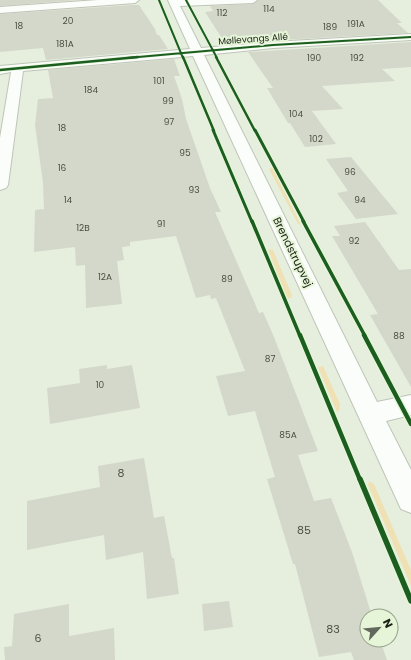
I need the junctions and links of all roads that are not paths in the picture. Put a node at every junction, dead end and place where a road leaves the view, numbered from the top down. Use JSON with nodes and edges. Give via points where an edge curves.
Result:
{"nodes":[{"id":1,"x":135,"y":0,"type":"edge"},
{"id":2,"x":253,"y":0,"type":"edge"},
{"id":3,"x":173,"y":2,"type":"edge"},
{"id":4,"x":0,"y":10,"type":"edge"},
{"id":5,"x":411,"y":37,"type":"edge"},
{"id":6,"x":197,"y":52,"type":"junction"},
{"id":7,"x":18,"y":68,"type":"junction"},
{"id":8,"x":0,"y":70,"type":"edge"},
{"id":9,"x":0,"y":185,"type":"edge"},
{"id":10,"x":411,"y":405,"type":"edge"},
{"id":11,"x":370,"y":414,"type":"junction"},
{"id":12,"x":411,"y":500,"type":"edge"}],
"edges":[{"from":1,"to":4,"type":"street"},
{"from":2,"to":3,"type":"street","name":"Brendstrupvej"},
{"from":3,"to":6,"type":"street","name":"Brendstrupvej"},
{"from":5,"to":6,"type":"street","name":"Møllevangs Allé"},
{"from":6,"to":7,"type":"street","name":"Møllevangs Allé"},
{"from":6,"to":11,"type":"street","name":"Brendstrupvej"},
{"from":7,"to":8,"type":"street","name":"Møllevangs Allé"},
{"from":7,"to":9,"type":"street"},
{"from":10,"to":11,"type":"street"},
{"from":11,"to":12,"type":"street","name":"Brendstrupvej"}]}
